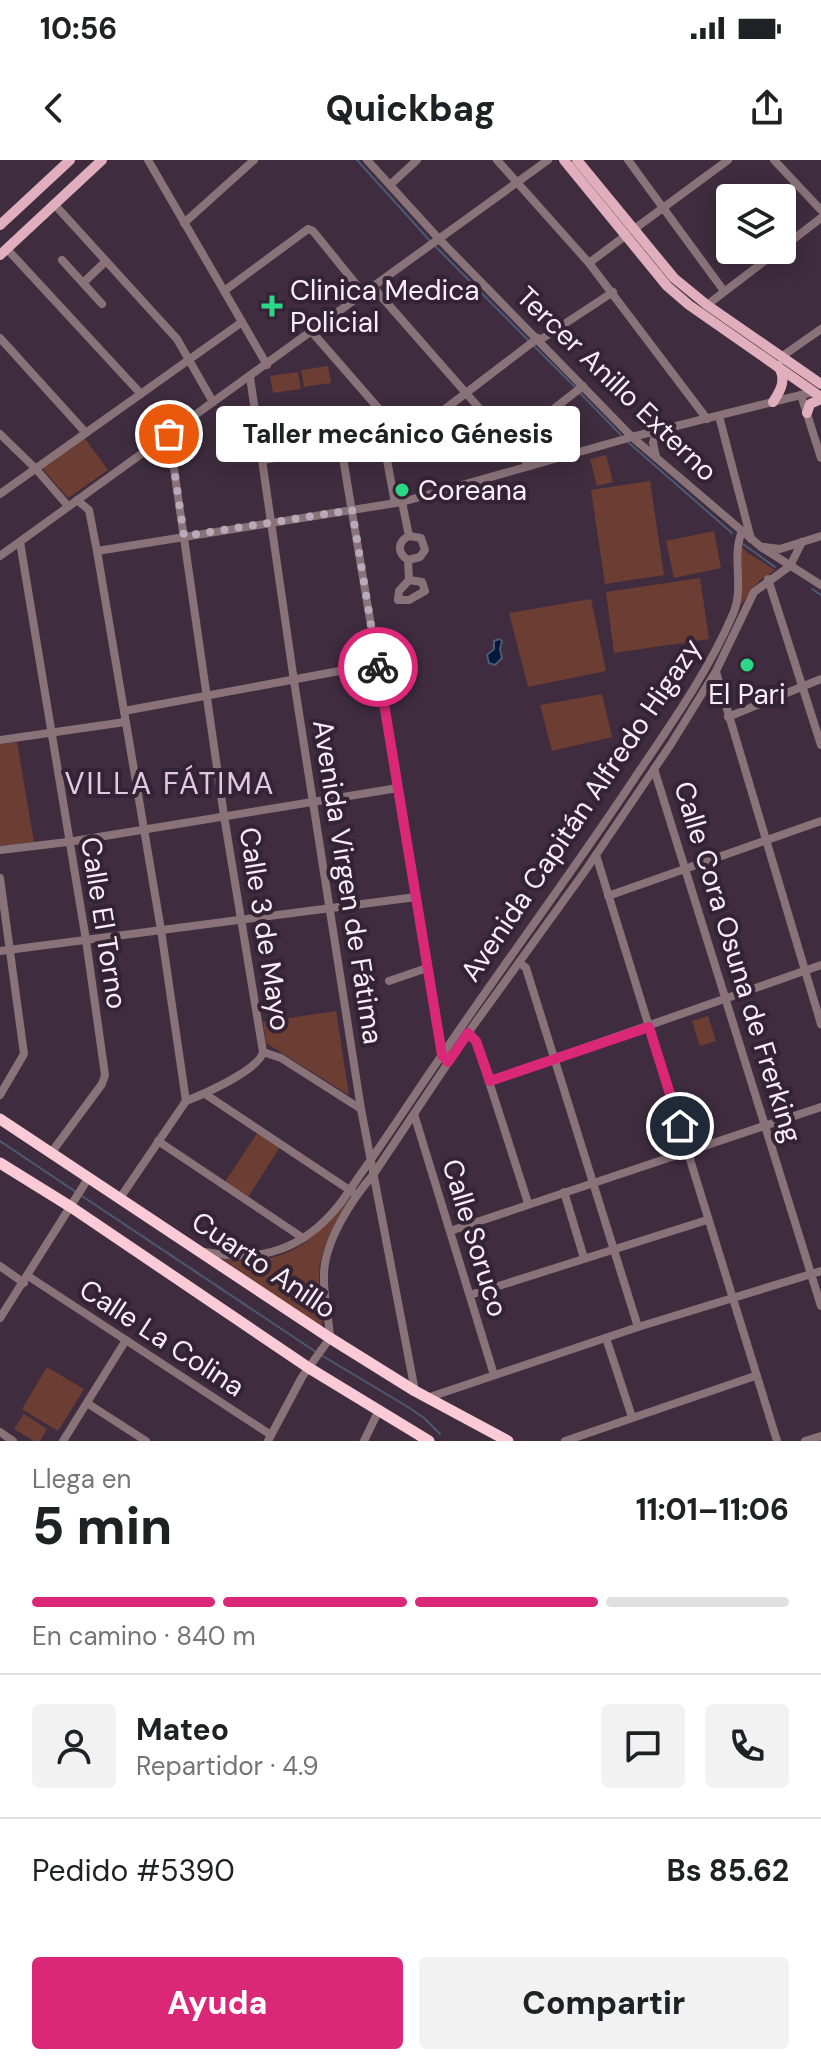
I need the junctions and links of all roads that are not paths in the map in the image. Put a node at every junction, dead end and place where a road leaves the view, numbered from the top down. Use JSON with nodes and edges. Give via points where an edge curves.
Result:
{"nodes":[{"id":1,"x":70,"y":160,"type":"edge"},
{"id":2,"x":102,"y":160,"type":"edge"},
{"id":3,"x":148,"y":160,"type":"edge"},
{"id":4,"x":254,"y":160,"type":"edge"},
{"id":5,"x":367,"y":160,"type":"edge"},
{"id":6,"x":417,"y":160,"type":"edge"},
{"id":7,"x":497,"y":160,"type":"edge"},
{"id":8,"x":548,"y":160,"type":"edge"},
{"id":9,"x":564,"y":160,"type":"edge"},
{"id":10,"x":577,"y":160,"type":"edge"},
{"id":11,"x":628,"y":160,"type":"edge"},
{"id":12,"x":728,"y":160,"type":"edge"},
{"id":13,"x":774,"y":160,"type":"edge"},
{"id":14,"x":578,"y":176,"type":"junction"},
{"id":15,"x":517,"y":183,"type":"junction"},
{"id":16,"x":390,"y":185,"type":"junction"},
{"id":17,"x":600,"y":189,"type":"junction"},
{"id":18,"x":55,"y":205,"type":"junction"},
{"id":19,"x":663,"y":208,"type":"junction"},
{"id":20,"x":821,"y":210,"type":"edge"},
{"id":21,"x":821,"y":218,"type":"edge"},
{"id":22,"x":184,"y":223,"type":"junction"},
{"id":23,"x":0,"y":224,"type":"edge"},
{"id":24,"x":629,"y":233,"type":"junction"},
{"id":25,"x":796,"y":237,"type":"edge"},
{"id":26,"x":438,"y":241,"type":"junction"},
{"id":27,"x":4,"y":252,"type":"edge"},
{"id":28,"x":62,"y":260,"type":"dead end"},
{"id":29,"x":105,"y":262,"type":"junction"},
{"id":30,"x":589,"y":263,"type":"junction"},
{"id":31,"x":760,"y":264,"type":"edge"},
{"id":32,"x":83,"y":283,"type":"junction"},
{"id":33,"x":373,"y":287,"type":"junction"},
{"id":34,"x":224,"y":291,"type":"junction"},
{"id":35,"x":724,"y":291,"type":"junction"},
{"id":36,"x":613,"y":292,"type":"junction"},
{"id":37,"x":364,"y":294,"type":"junction"},
{"id":38,"x":102,"y":304,"type":"dead end"},
{"id":39,"x":689,"y":305,"type":"junction"},
{"id":40,"x":707,"y":305,"type":"junction"},
{"id":41,"x":242,"y":322,"type":"junction"},
{"id":42,"x":821,"y":329,"type":"edge"},
{"id":43,"x":312,"y":332,"type":"junction"},
{"id":44,"x":0,"y":338,"type":"edge"},
{"id":45,"x":535,"y":341,"type":"junction"},
{"id":46,"x":190,"y":358,"type":"junction"},
{"id":47,"x":777,"y":358,"type":"junction"},
{"id":48,"x":267,"y":365,"type":"junction"},
{"id":49,"x":250,"y":377,"type":"junction"},
{"id":50,"x":578,"y":390,"type":"junction"},
{"id":51,"x":468,"y":393,"type":"junction"},
{"id":52,"x":819,"y":393,"type":"edge"},
{"id":53,"x":141,"y":394,"type":"junction"},
{"id":54,"x":801,"y":395,"type":"junction"},
{"id":55,"x":213,"y":402,"type":"junction"},
{"id":56,"x":773,"y":402,"type":"junction"},
{"id":57,"x":807,"y":413,"type":"junction"},
{"id":58,"x":719,"y":416,"type":"junction"},
{"id":59,"x":707,"y":419,"type":"junction"},
{"id":60,"x":656,"y":431,"type":"junction"},
{"id":61,"x":399,"y":432,"type":"junction"},
{"id":62,"x":86,"y":433,"type":"junction"},
{"id":63,"x":0,"y":434,"type":"edge"},
{"id":64,"x":169,"y":434,"type":"junction"},
{"id":65,"x":630,"y":438,"type":"junction"},
{"id":66,"x":383,"y":439,"type":"junction"},
{"id":67,"x":510,"y":443,"type":"junction"},
{"id":68,"x":341,"y":446,"type":"junction"},
{"id":69,"x":821,"y":458,"type":"edge"},
{"id":70,"x":263,"y":460,"type":"junction"},
{"id":71,"x":658,"y":460,"type":"junction"},
{"id":72,"x":530,"y":466,"type":"junction"},
{"id":73,"x":36,"y":469,"type":"junction"},
{"id":74,"x":0,"y":494,"type":"edge"},
{"id":75,"x":77,"y":500,"type":"junction"},
{"id":76,"x":398,"y":503,"type":"junction"},
{"id":77,"x":68,"y":506,"type":"junction"},
{"id":78,"x":352,"y":510,"type":"junction"},
{"id":79,"x":272,"y":523,"type":"junction"},
{"id":80,"x":742,"y":531,"type":"junction"},
{"id":81,"x":184,"y":536,"type":"junction"},
{"id":82,"x":409,"y":536,"type":"junction"},
{"id":83,"x":821,"y":536,"type":"edge"},
{"id":84,"x":751,"y":539,"type":"junction"},
{"id":85,"x":20,"y":542,"type":"junction"},
{"id":86,"x":802,"y":542,"type":"junction"},
{"id":87,"x":761,"y":547,"type":"junction"},
{"id":88,"x":97,"y":551,"type":"junction"},
{"id":89,"x":0,"y":556,"type":"edge"},
{"id":90,"x":408,"y":560,"type":"junction"},
{"id":91,"x":790,"y":566,"type":"junction"},
{"id":92,"x":768,"y":579,"type":"junction"},
{"id":93,"x":409,"y":580,"type":"dead end"},
{"id":94,"x":821,"y":585,"type":"edge"},
{"id":95,"x":377,"y":664,"type":"junction"},
{"id":96,"x":716,"y":671,"type":"junction"},
{"id":97,"x":821,"y":679,"type":"edge"},
{"id":98,"x":294,"y":681,"type":"junction"},
{"id":99,"x":802,"y":685,"type":"junction"},
{"id":100,"x":208,"y":695,"type":"junction"},
{"id":101,"x":124,"y":711,"type":"junction"},
{"id":102,"x":728,"y":717,"type":"junction"},
{"id":103,"x":125,"y":722,"type":"junction"},
{"id":104,"x":52,"y":733,"type":"junction"},
{"id":105,"x":0,"y":740,"type":"edge"},
{"id":106,"x":821,"y":745,"type":"edge"},
{"id":107,"x":654,"y":769,"type":"junction"},
{"id":108,"x":398,"y":788,"type":"junction"},
{"id":109,"x":314,"y":802,"type":"junction"},
{"id":110,"x":224,"y":816,"type":"junction"},
{"id":111,"x":821,"y":821,"type":"edge"},
{"id":112,"x":143,"y":830,"type":"junction"},
{"id":113,"x":765,"y":841,"type":"junction"},
{"id":114,"x":68,"y":842,"type":"junction"},
{"id":115,"x":0,"y":850,"type":"edge"},
{"id":116,"x":596,"y":855,"type":"junction"},
{"id":117,"x":576,"y":864,"type":"junction"},
{"id":118,"x":686,"y":868,"type":"junction"},
{"id":119,"x":585,"y":871,"type":"junction"},
{"id":120,"x":0,"y":878,"type":"edge"},
{"id":121,"x":608,"y":896,"type":"junction"},
{"id":122,"x":416,"y":897,"type":"junction"},
{"id":123,"x":332,"y":907,"type":"junction"},
{"id":124,"x":240,"y":921,"type":"junction"},
{"id":125,"x":161,"y":930,"type":"junction"},
{"id":126,"x":86,"y":940,"type":"junction"},
{"id":127,"x":5,"y":950,"type":"edge"},
{"id":128,"x":519,"y":962,"type":"junction"},
{"id":129,"x":821,"y":965,"type":"edge"},
{"id":130,"x":427,"y":968,"type":"junction"},
{"id":131,"x":805,"y":970,"type":"junction"},
{"id":132,"x":389,"y":981,"type":"dead end"},
{"id":133,"x":728,"y":999,"type":"junction"},
{"id":134,"x":821,"y":1024,"type":"edge"},
{"id":135,"x":649,"y":1027,"type":"junction"},
{"id":136,"x":468,"y":1033,"type":"junction"},
{"id":137,"x":263,"y":1052,"type":"junction"},
{"id":138,"x":445,"y":1059,"type":"junction"},
{"id":139,"x":555,"y":1059,"type":"junction"},
{"id":140,"x":490,"y":1081,"type":"junction"},
{"id":141,"x":205,"y":1094,"type":"junction"},
{"id":142,"x":0,"y":1095,"type":"edge"},
{"id":143,"x":186,"y":1101,"type":"junction"},
{"id":144,"x":821,"y":1107,"type":"edge"},
{"id":145,"x":361,"y":1109,"type":"junction"},
{"id":146,"x":414,"y":1114,"type":"junction"},
{"id":147,"x":0,"y":1119,"type":"edge"},
{"id":148,"x":765,"y":1125,"type":"junction"},
{"id":149,"x":158,"y":1141,"type":"junction"},
{"id":150,"x":687,"y":1151,"type":"junction"},
{"id":151,"x":51,"y":1153,"type":"junction"},
{"id":152,"x":372,"y":1159,"type":"junction"},
{"id":153,"x":0,"y":1163,"type":"edge"},
{"id":154,"x":373,"y":1175,"type":"junction"},
{"id":155,"x":89,"y":1177,"type":"junction"},
{"id":156,"x":594,"y":1181,"type":"junction"},
{"id":157,"x":353,"y":1192,"type":"junction"},
{"id":158,"x":564,"y":1192,"type":"junction"},
{"id":159,"x":76,"y":1198,"type":"junction"},
{"id":160,"x":120,"y":1198,"type":"junction"},
{"id":161,"x":528,"y":1203,"type":"junction"},
{"id":162,"x":707,"y":1220,"type":"junction"},
{"id":163,"x":450,"y":1231,"type":"junction"},
{"id":164,"x":303,"y":1238,"type":"junction"},
{"id":165,"x":615,"y":1249,"type":"junction"},
{"id":166,"x":199,"y":1251,"type":"junction"},
{"id":167,"x":584,"y":1258,"type":"junction"},
{"id":168,"x":0,"y":1266,"type":"edge"},
{"id":169,"x":821,"y":1271,"type":"edge"},
{"id":170,"x":811,"y":1275,"type":"junction"},
{"id":171,"x":26,"y":1280,"type":"junction"},
{"id":172,"x":470,"y":1295,"type":"junction"},
{"id":173,"x":732,"y":1300,"type":"junction"},
{"id":174,"x":821,"y":1306,"type":"edge"},
{"id":175,"x":0,"y":1318,"type":"edge"},
{"id":176,"x":638,"y":1327,"type":"junction"},
{"id":177,"x":606,"y":1338,"type":"junction"},
{"id":178,"x":126,"y":1340,"type":"junction"},
{"id":179,"x":328,"y":1342,"type":"junction"},
{"id":180,"x":312,"y":1364,"type":"junction"},
{"id":181,"x":494,"y":1375,"type":"junction"},
{"id":182,"x":755,"y":1376,"type":"junction"},
{"id":183,"x":415,"y":1391,"type":"junction"},
{"id":184,"x":426,"y":1398,"type":"junction"},
{"id":185,"x":87,"y":1403,"type":"junction"},
{"id":186,"x":378,"y":1412,"type":"junction"},
{"id":187,"x":632,"y":1417,"type":"junction"},
{"id":188,"x":0,"y":1432,"type":"edge"},
{"id":189,"x":821,"y":1436,"type":"edge"},
{"id":190,"x":270,"y":1438,"type":"edge"},
{"id":191,"x":424,"y":1440,"type":"edge"},
{"id":192,"x":503,"y":1440,"type":"edge"},
{"id":193,"x":13,"y":1441,"type":"edge"},
{"id":194,"x":63,"y":1441,"type":"edge"},
{"id":195,"x":146,"y":1441,"type":"edge"},
{"id":196,"x":364,"y":1441,"type":"edge"},
{"id":197,"x":565,"y":1441,"type":"edge"},
{"id":198,"x":777,"y":1441,"type":"edge"},
{"id":199,"x":805,"y":1441,"type":"edge"}],
"edges":[{"from":1,"to":23,"type":"main road"},
{"from":2,"to":18,"type":"main road"},
{"from":3,"to":22,"type":"street"},
{"from":4,"to":22,"type":"street"},
{"from":5,"to":16,"type":"street","name":"Tercer Anillo Externo"},
{"from":6,"to":16,"type":"street"},
{"from":7,"to":15,"type":"street"},
{"from":8,"to":15,"type":"street"},
{"from":9,"to":14,"type":"main road"},
{"from":10,"to":17,"type":"main road"},
{"from":11,"to":19,"type":"street"},
{"from":12,"to":19,"type":"street"},
{"from":13,"to":20,"type":"street"},
{"from":14,"to":17,"type":"main road","via":[[585,174]]},
{"from":14,"to":24,"type":"main road"},
{"from":15,"to":26,"type":"street"},
{"from":15,"to":30,"type":"street"},
{"from":16,"to":26,"type":"street","name":"Tercer Anillo Externo"},
{"from":17,"to":24,"type":"main road"},
{"from":18,"to":27,"type":"main road"},
{"from":18,"to":29,"type":"street"},
{"from":19,"to":24,"type":"street"},
{"from":19,"to":35,"type":"street"},
{"from":21,"to":25,"type":"street"},
{"from":22,"to":34,"type":"street"},
{"from":24,"to":30,"type":"street"},
{"from":24,"to":39,"type":"main road","via":[[653,272]]},
{"from":24,"to":40,"type":"main road"},
{"from":26,"to":33,"type":"street"},
{"from":26,"to":45,"type":"street","name":"Tercer Anillo Externo"},
{"from":27,"to":53,"type":"street"},
{"from":28,"to":32,"type":"street"},
{"from":29,"to":32,"type":"street"},
{"from":29,"to":46,"type":"street"},
{"from":30,"to":36,"type":"street"},
{"from":31,"to":35,"type":"street"},
{"from":32,"to":38,"type":"street"},
{"from":33,"to":37,"type":"street"},
{"from":33,"to":51,"type":"street"},
{"from":34,"to":37,"type":"street","via":[[308,229]]},
{"from":34,"to":41,"type":"street"},
{"from":35,"to":40,"type":"street"},
{"from":36,"to":45,"type":"street"},
{"from":36,"to":59,"type":"street"},
{"from":37,"to":43,"type":"street"},
{"from":39,"to":40,"type":"main road"},
{"from":39,"to":47,"type":"main road"},
{"from":40,"to":47,"type":"main road"},
{"from":41,"to":46,"type":"street"},
{"from":41,"to":48,"type":"street"},
{"from":42,"to":47,"type":"street"},
{"from":43,"to":48,"type":"street"},
{"from":43,"to":61,"type":"street"},
{"from":44,"to":62,"type":"street"},
{"from":45,"to":50,"type":"street","name":"Tercer Anillo Externo"},
{"from":45,"to":51,"type":"street"},
{"from":46,"to":53,"type":"street"},
{"from":46,"to":55,"type":"street"},
{"from":47,"to":52,"type":"main road"},
{"from":47,"to":56,"type":"main road","via":[[782,386]]},
{"from":48,"to":49,"type":"street"},
{"from":49,"to":55,"type":"street"},
{"from":49,"to":70,"type":"street","name":"Avenida Virgen de Fátima"},
{"from":50,"to":65,"type":"street","name":"Tercer Anillo Externo"},
{"from":50,"to":67,"type":"street"},
{"from":51,"to":61,"type":"street","via":[[411,435]]},
{"from":51,"to":67,"type":"street"},
{"from":52,"to":54,"type":"street"},
{"from":52,"to":57,"type":"main road"},
{"from":53,"to":62,"type":"street"},
{"from":54,"to":56,"type":"street"},
{"from":54,"to":57,"type":"street"},
{"from":55,"to":64,"type":"street"},
{"from":56,"to":58,"type":"street"},
{"from":57,"to":69,"type":"street"},
{"from":58,"to":59,"type":"street"},
{"from":58,"to":84,"type":"street"},
{"from":59,"to":60,"type":"street"},
{"from":60,"to":65,"type":"street"},
{"from":60,"to":71,"type":"street","via":[[653,449]]},
{"from":61,"to":66,"type":"street"},
{"from":62,"to":73,"type":"street"},
{"from":63,"to":73,"type":"street"},
{"from":64,"to":75,"type":"street"},
{"from":64,"to":81,"type":"street","name":"Calle 3 de Mayo"},
{"from":65,"to":71,"type":"street","name":"Tercer Anillo Externo"},
{"from":65,"to":72,"type":"street"},
{"from":66,"to":68,"type":"street"},
{"from":66,"to":76,"type":"street"},
{"from":67,"to":72,"type":"street"},
{"from":68,"to":70,"type":"street"},
{"from":68,"to":78,"type":"street"},
{"from":70,"to":79,"type":"street","name":"Avenida Virgen de Fátima"},
{"from":71,"to":80,"type":"street","name":"Tercer Anillo Externo"},
{"from":72,"to":76,"type":"street"},
{"from":73,"to":74,"type":"street"},
{"from":73,"to":77,"type":"street"},
{"from":75,"to":77,"type":"street"},
{"from":75,"to":88,"type":"street","via":[[89,510]]},
{"from":76,"to":78,"type":"street"},
{"from":76,"to":82,"type":"street"},
{"from":77,"to":85,"type":"street"},
{"from":78,"to":79,"type":"street"},
{"from":78,"to":95,"type":"street"},
{"from":79,"to":81,"type":"street"},
{"from":79,"to":98,"type":"street","name":"Avenida Virgen de Fátima"},
{"from":80,"to":84,"type":"street","name":"Tercer Anillo Externo"},
{"from":80,"to":117,"type":"street","name":"Avenida Capitán Alfredo Higazy","via":[[734,612],[684,703]]},
{"from":81,"to":88,"type":"street"},
{"from":81,"to":100,"type":"street","name":"Calle 3 de Mayo"},
{"from":82,"to":90,"type":"street","via":[[400,548]]},
{"from":82,"to":90,"type":"street","via":[[421,538],[425,550]]},
{"from":83,"to":86,"type":"street"},
{"from":84,"to":87,"type":"street","name":"Tercer Anillo Externo"},
{"from":85,"to":89,"type":"street"},
{"from":85,"to":104,"type":"street","name":"Calle El Torno"},
{"from":86,"to":87,"type":"street","via":[[780,549]]},
{"from":86,"to":91,"type":"street"},
{"from":87,"to":91,"type":"street","name":"Tercer Anillo Externo"},
{"from":88,"to":101,"type":"street"},
{"from":90,"to":93,"type":"street"},
{"from":91,"to":92,"type":"street","name":"Avenida Capitán Alfredo Higazy"},
{"from":91,"to":94,"type":"street","name":"Tercer Anillo Externo"},
{"from":92,"to":96,"type":"street","name":"Avenida Capitán Alfredo Higazy","via":[[754,592]]},
{"from":92,"to":99,"type":"street"},
{"from":95,"to":98,"type":"street"},
{"from":95,"to":108,"type":"street"},
{"from":96,"to":102,"type":"street"},
{"from":96,"to":107,"type":"street","name":"Avenida Capitán Alfredo Higazy"},
{"from":97,"to":99,"type":"street"},
{"from":98,"to":100,"type":"street"},
{"from":98,"to":109,"type":"street","name":"Avenida Virgen de Fátima"},
{"from":99,"to":102,"type":"street"},
{"from":99,"to":106,"type":"street"},
{"from":100,"to":101,"type":"street"},
{"from":100,"to":110,"type":"street","name":"Calle 3 de Mayo"},
{"from":101,"to":103,"type":"street"},
{"from":102,"to":113,"type":"street"},
{"from":103,"to":104,"type":"street"},
{"from":103,"to":112,"type":"street"},
{"from":104,"to":105,"type":"street"},
{"from":104,"to":114,"type":"street","name":"Calle El Torno"},
{"from":107,"to":116,"type":"street","name":"Avenida Capitán Alfredo Higazy"},
{"from":107,"to":118,"type":"street","name":"Calle Cora Osuna de Frerking"},
{"from":108,"to":109,"type":"street"},
{"from":108,"to":122,"type":"street"},
{"from":109,"to":110,"type":"street"},
{"from":109,"to":123,"type":"street","name":"Avenida Virgen de Fátima"},
{"from":110,"to":112,"type":"street"},
{"from":110,"to":124,"type":"street","name":"Calle 3 de Mayo"},
{"from":111,"to":113,"type":"street"},
{"from":112,"to":114,"type":"street"},
{"from":112,"to":125,"type":"street"},
{"from":113,"to":118,"type":"street"},
{"from":113,"to":131,"type":"street"},
{"from":114,"to":115,"type":"street"},
{"from":114,"to":126,"type":"street","name":"Calle El Torno"},
{"from":116,"to":119,"type":"street","name":"Avenida Capitán Alfredo Higazy"},
{"from":116,"to":121,"type":"street"},
{"from":117,"to":119,"type":"street"},
{"from":117,"to":138,"type":"street","name":"Avenida Capitán Alfredo Higazy"},
{"from":118,"to":121,"type":"street"},
{"from":118,"to":133,"type":"street","name":"Calle Cora Osuna de Frerking"},
{"from":119,"to":128,"type":"street","name":"Avenida Capitán Alfredo Higazy"},
{"from":120,"to":127,"type":"street"},
{"from":121,"to":135,"type":"street"},
{"from":122,"to":123,"type":"street"},
{"from":122,"to":130,"type":"street"},
{"from":123,"to":124,"type":"street"},
{"from":123,"to":145,"type":"street","name":"Avenida Virgen de Fátima"},
{"from":124,"to":125,"type":"street"},
{"from":124,"to":137,"type":"street","name":"Calle 3 de Mayo"},
{"from":125,"to":126,"type":"street"},
{"from":125,"to":143,"type":"street"},
{"from":126,"to":127,"type":"street"},
{"from":126,"to":151,"type":"street","name":"Calle El Torno","via":[[105,1075]]},
{"from":127,"to":142,"type":"street","via":[[24,1054]]},
{"from":128,"to":136,"type":"street","name":"Avenida Capitán Alfredo Higazy"},
{"from":128,"to":139,"type":"street","via":[[526,968]]},
{"from":129,"to":131,"type":"street"},
{"from":130,"to":132,"type":"street"},
{"from":130,"to":138,"type":"street"},
{"from":131,"to":133,"type":"street"},
{"from":131,"to":134,"type":"street"},
{"from":133,"to":135,"type":"street"},
{"from":133,"to":148,"type":"street","name":"Calle Cora Osuna de Frerking"},
{"from":135,"to":139,"type":"street"},
{"from":135,"to":150,"type":"street"},
{"from":136,"to":138,"type":"street","name":"Avenida Capitán Alfredo Higazy"},
{"from":136,"to":140,"type":"street"},
{"from":137,"to":141,"type":"street","name":"Calle 3 de Mayo","via":[[257,1063]]},
{"from":137,"to":145,"type":"street"},
{"from":138,"to":146,"type":"street","name":"Avenida Capitán Alfredo Higazy"},
{"from":138,"to":152,"type":"street","name":"Avenida Capitán Alfredo Higazy"},
{"from":139,"to":140,"type":"street"},
{"from":139,"to":156,"type":"street"},
{"from":140,"to":161,"type":"street"},
{"from":141,"to":143,"type":"street","name":"Calle 3 de Mayo"},
{"from":141,"to":157,"type":"street"},
{"from":143,"to":149,"type":"street"},
{"from":144,"to":148,"type":"street"},
{"from":145,"to":152,"type":"street","name":"Avenida Virgen de Fátima"},
{"from":146,"to":154,"type":"street","name":"Avenida Capitán Alfredo Higazy"},
{"from":146,"to":163,"type":"street","name":"Calle Soruco"},
{"from":147,"to":151,"type":"highway","name":"Cuarto Anillo"},
{"from":148,"to":150,"type":"street"},
{"from":148,"to":170,"type":"street","name":"Calle Cora Osuna de Frerking"},
{"from":149,"to":160,"type":"street"},
{"from":149,"to":164,"type":"street"},
{"from":150,"to":156,"type":"street"},
{"from":150,"to":162,"type":"street"},
{"from":151,"to":155,"type":"highway","name":"Cuarto Anillo"},
{"from":152,"to":154,"type":"street","name":"Avenida Virgen de Fátima"},
{"from":152,"to":157,"type":"street","name":"Avenida Capitán Alfredo Higazy"},
{"from":153,"to":159,"type":"highway"},
{"from":154,"to":157,"type":"street","name":"Avenida Capitán Alfredo Higazy"},
{"from":154,"to":183,"type":"street","name":"Avenida Virgen de Fátima"},
{"from":155,"to":159,"type":"street"},
{"from":155,"to":160,"type":"highway","name":"Cuarto Anillo"},
{"from":156,"to":158,"type":"street"},
{"from":156,"to":165,"type":"street"},
{"from":157,"to":164,"type":"street","name":"Avenida Capitán Alfredo Higazy"},
{"from":157,"to":179,"type":"street","name":"Avenida Capitán Alfredo Higazy","via":[[325,1260]]},
{"from":158,"to":161,"type":"street"},
{"from":158,"to":167,"type":"street"},
{"from":159,"to":171,"type":"street"},
{"from":159,"to":180,"type":"highway"},
{"from":160,"to":166,"type":"highway","name":"Cuarto Anillo"},
{"from":161,"to":163,"type":"street"},
{"from":162,"to":165,"type":"street"},
{"from":162,"to":173,"type":"street"},
{"from":163,"to":172,"type":"street","name":"Calle Soruco"},
{"from":164,"to":166,"type":"street","name":"Avenida Capitán Alfredo Higazy","via":[[255,1256]]},
{"from":165,"to":167,"type":"street"},
{"from":165,"to":176,"type":"street"},
{"from":166,"to":179,"type":"highway","name":"Cuarto Anillo"},
{"from":167,"to":172,"type":"street"},
{"from":168,"to":171,"type":"street","name":"Calle La Colina"},
{"from":169,"to":170,"type":"street"},
{"from":170,"to":173,"type":"street"},
{"from":170,"to":174,"type":"street","name":"Calle Cora Osuna de Frerking"},
{"from":171,"to":175,"type":"street"},
{"from":171,"to":178,"type":"street","name":"Calle La Colina"},
{"from":172,"to":181,"type":"street","name":"Calle Soruco"},
{"from":173,"to":176,"type":"street"},
{"from":173,"to":182,"type":"street"},
{"from":176,"to":177,"type":"street"},
{"from":177,"to":181,"type":"street"},
{"from":177,"to":187,"type":"street"},
{"from":178,"to":185,"type":"street"},
{"from":178,"to":190,"type":"street","name":"Calle La Colina"},
{"from":179,"to":180,"type":"street"},
{"from":179,"to":183,"type":"highway","name":"Cuarto Anillo"},
{"from":180,"to":186,"type":"highway"},
{"from":180,"to":190,"type":"street"},
{"from":181,"to":184,"type":"street"},
{"from":182,"to":187,"type":"street"},
{"from":182,"to":198,"type":"street"},
{"from":183,"to":184,"type":"highway","name":"Cuarto Anillo"},
{"from":184,"to":192,"type":"highway","name":"Cuarto Anillo"},
{"from":185,"to":194,"type":"street"},
{"from":185,"to":195,"type":"street"},
{"from":186,"to":191,"type":"highway"},
{"from":186,"to":196,"type":"street"},
{"from":187,"to":197,"type":"street"},
{"from":188,"to":193,"type":"street"},
{"from":189,"to":199,"type":"street"}]}
